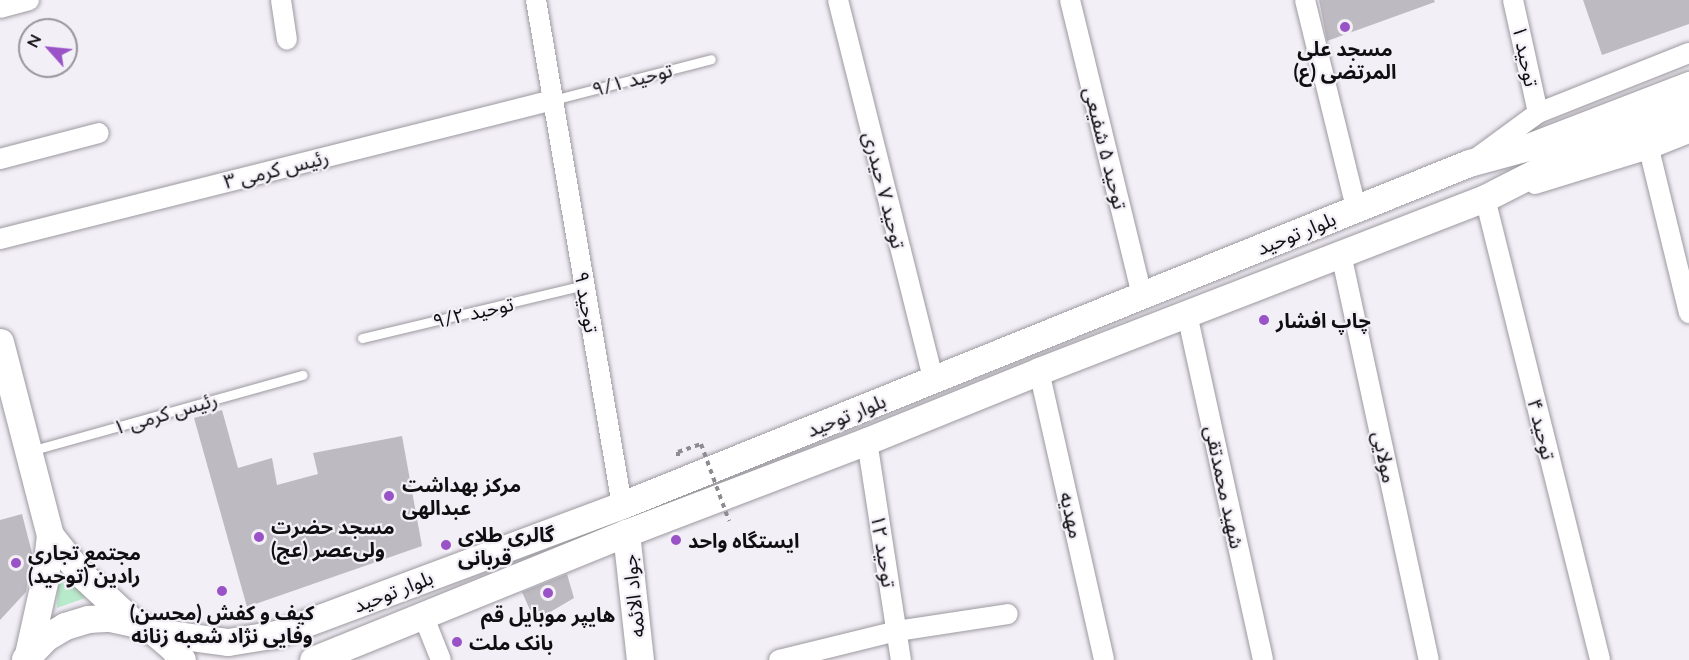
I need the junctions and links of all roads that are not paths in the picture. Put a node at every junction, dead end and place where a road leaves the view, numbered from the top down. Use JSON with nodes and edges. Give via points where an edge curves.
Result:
{"nodes":[{"id":1,"x":29,"y":0,"type":"edge"},
{"id":2,"x":281,"y":0,"type":"edge"},
{"id":3,"x":536,"y":0,"type":"edge"},
{"id":4,"x":838,"y":0,"type":"edge"},
{"id":5,"x":1070,"y":0,"type":"edge"},
{"id":6,"x":1305,"y":0,"type":"edge"},
{"id":7,"x":1514,"y":0,"type":"edge"},
{"id":8,"x":0,"y":8,"type":"edge"},
{"id":9,"x":287,"y":40,"type":"dead end"},
{"id":10,"x":1689,"y":53,"type":"edge"},
{"id":11,"x":711,"y":59,"type":"dead end"},
{"id":12,"x":1689,"y":85,"type":"edge"},
{"id":13,"x":553,"y":100,"type":"junction"},
{"id":14,"x":1689,"y":112,"type":"edge"},
{"id":15,"x":1538,"y":113,"type":"junction"},
{"id":16,"x":99,"y":133,"type":"dead end"},
{"id":17,"x":1689,"y":133,"type":"edge"},
{"id":18,"x":1649,"y":149,"type":"junction"},
{"id":19,"x":1535,"y":158,"type":"junction"},
{"id":20,"x":0,"y":159,"type":"edge"},
{"id":21,"x":1468,"y":163,"type":"junction"},
{"id":22,"x":1485,"y":198,"type":"junction"},
{"id":23,"x":1356,"y":208,"type":"junction"},
{"id":24,"x":0,"y":239,"type":"edge"},
{"id":25,"x":1341,"y":254,"type":"junction"},
{"id":26,"x":584,"y":285,"type":"junction"},
{"id":27,"x":1142,"y":295,"type":"junction"},
{"id":28,"x":1689,"y":313,"type":"edge"},
{"id":29,"x":1188,"y":314,"type":"junction"},
{"id":30,"x":362,"y":338,"type":"dead end"},
{"id":31,"x":0,"y":342,"type":"edge"},
{"id":32,"x":1039,"y":371,"type":"junction"},
{"id":33,"x":303,"y":375,"type":"dead end"},
{"id":34,"x":933,"y":379,"type":"junction"},
{"id":35,"x":867,"y":441,"type":"junction"},
{"id":36,"x":28,"y":452,"type":"junction"},
{"id":37,"x":622,"y":505,"type":"junction"},
{"id":38,"x":626,"y":532,"type":"junction"},
{"id":39,"x":50,"y":535,"type":"junction"},
{"id":40,"x":1008,"y":614,"type":"dead end"},
{"id":41,"x":423,"y":615,"type":"junction"},
{"id":42,"x":144,"y":628,"type":"junction"},
{"id":43,"x":897,"y":632,"type":"junction"},
{"id":44,"x":26,"y":657,"type":"edge"},
{"id":45,"x":182,"y":660,"type":"edge"},
{"id":46,"x":313,"y":660,"type":"edge"},
{"id":47,"x":441,"y":660,"type":"edge"},
{"id":48,"x":640,"y":660,"type":"edge"},
{"id":49,"x":779,"y":660,"type":"edge"},
{"id":50,"x":901,"y":660,"type":"edge"},
{"id":51,"x":1104,"y":660,"type":"edge"},
{"id":52,"x":1263,"y":660,"type":"edge"},
{"id":53,"x":1429,"y":660,"type":"edge"},
{"id":54,"x":1600,"y":660,"type":"edge"}],
"edges":[{"from":1,"to":8,"type":"street"},
{"from":2,"to":9,"type":"street"},
{"from":3,"to":13,"type":"street","name":"توحید ۹"},
{"from":4,"to":34,"type":"street","name":"توحید ۷ حیدری"},
{"from":5,"to":27,"type":"street","name":"توحید ۵ شفیعی"},
{"from":6,"to":23,"type":"street"},
{"from":7,"to":15,"type":"street","name":"توحید ۱"},
{"from":10,"to":15,"type":"street"},
{"from":11,"to":13,"type":"lane","name":"توحید ۹/۱"},
{"from":12,"to":19,"type":"main road"},
{"from":13,"to":24,"type":"street","name":"رئیس کرمی ۳"},
{"from":13,"to":26,"type":"street","name":"توحید ۹"},
{"from":14,"to":19,"type":"main road"},
{"from":15,"to":21,"type":"street"},
{"from":16,"to":20,"type":"street"},
{"from":17,"to":18,"type":"street"},
{"from":18,"to":22,"type":"street"},
{"from":18,"to":28,"type":"street"},
{"from":19,"to":21,"type":"main road","name":"بلوار توحید"},
{"from":19,"to":22,"type":"main road","name":"بلوار توحید"},
{"from":21,"to":23,"type":"main road","name":"بلوار توحید"},
{"from":22,"to":25,"type":"main road","name":"بلوار توحید"},
{"from":22,"to":54,"type":"street","name":"توحید ۴"},
{"from":23,"to":27,"type":"main road","name":"بلوار توحید"},
{"from":25,"to":29,"type":"main road","name":"بلوار توحید"},
{"from":25,"to":53,"type":"street","name":"مولایی"},
{"from":26,"to":30,"type":"lane","name":"توحید ۹/۲"},
{"from":26,"to":37,"type":"street","name":"توحید ۹"},
{"from":27,"to":34,"type":"main road","name":"بلوار توحید"},
{"from":29,"to":32,"type":"main road","name":"بلوار توحید"},
{"from":29,"to":52,"type":"street","name":"شهید محمدتقی"},
{"from":31,"to":36,"type":"main road"},
{"from":32,"to":35,"type":"main road","name":"بلوار توحید"},
{"from":32,"to":51,"type":"street","name":"مهدیه"},
{"from":33,"to":36,"type":"lane","name":"رئیس کرمی ۱"},
{"from":34,"to":37,"type":"main road","name":"بلوار توحید"},
{"from":35,"to":38,"type":"main road","name":"بلوار توحید"},
{"from":35,"to":43,"type":"street","name":"توحید ۱۲"},
{"from":36,"to":39,"type":"main road"},
{"from":37,"to":42,"type":"main road","name":"بلوار توحید","via":[[277,634],[228,642]]},
{"from":38,"to":41,"type":"main road","name":"بلوار توحید"},
{"from":38,"to":48,"type":"main road","name":"جواد الائمه"},
{"from":39,"to":42,"type":"main road","via":[[80,573]]},
{"from":39,"to":44,"type":"main road","via":[[45,578]]},
{"from":40,"to":43,"type":"street"},
{"from":41,"to":46,"type":"main road","name":"بلوار توحید"},
{"from":41,"to":47,"type":"street"},
{"from":42,"to":44,"type":"main road","name":"بلوار توحید","via":[[110,618],[76,622],[45,638]]},
{"from":42,"to":45,"type":"main road","via":[[172,647]]},
{"from":43,"to":49,"type":"street"},
{"from":43,"to":50,"type":"street","name":"توحید ۱۲"}]}
